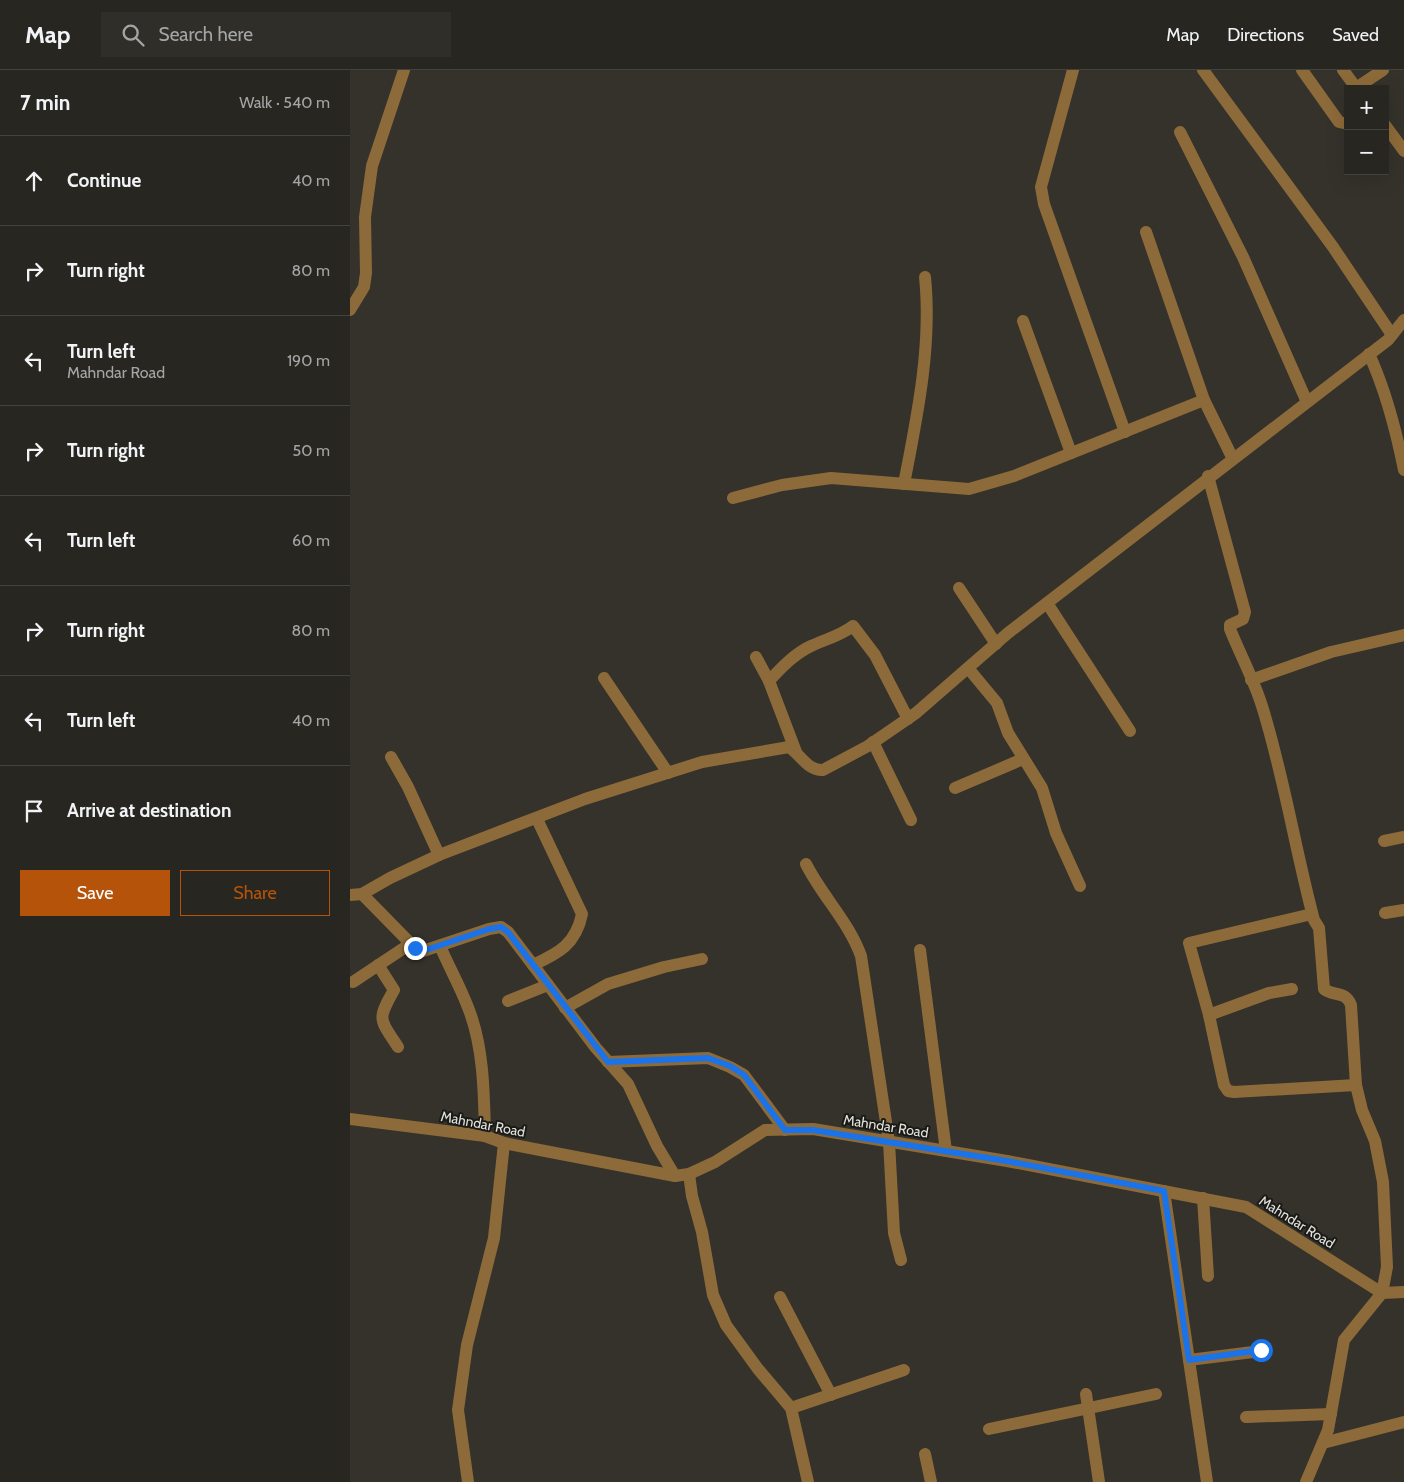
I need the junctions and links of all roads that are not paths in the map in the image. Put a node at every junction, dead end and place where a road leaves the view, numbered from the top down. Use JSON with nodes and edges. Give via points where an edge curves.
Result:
{"nodes":[{"id":1,"x":404,"y":70,"type":"edge"},
{"id":2,"x":1073,"y":70,"type":"edge"},
{"id":3,"x":1203,"y":70,"type":"edge"},
{"id":4,"x":1302,"y":70,"type":"edge"},
{"id":5,"x":1343,"y":70,"type":"edge"},
{"id":6,"x":1383,"y":70,"type":"edge"},
{"id":7,"x":1355,"y":85,"type":"edge"},
{"id":8,"x":1361,"y":85,"type":"edge"},
{"id":9,"x":1344,"y":123,"type":"edge"},
{"id":10,"x":1389,"y":130,"type":"edge"},
{"id":11,"x":1180,"y":132,"type":"dead end"},
{"id":12,"x":1402,"y":145,"type":"edge"},
{"id":13,"x":1146,"y":232,"type":"dead end"},
{"id":14,"x":925,"y":277,"type":"dead end"},
{"id":15,"x":350,"y":310,"type":"edge"},
{"id":16,"x":1404,"y":320,"type":"edge"},
{"id":17,"x":1023,"y":321,"type":"dead end"},
{"id":18,"x":1392,"y":335,"type":"junction"},
{"id":19,"x":1369,"y":354,"type":"junction"},
{"id":20,"x":1204,"y":400,"type":"junction"},
{"id":21,"x":1307,"y":402,"type":"junction"},
{"id":22,"x":1125,"y":432,"type":"junction"},
{"id":23,"x":1071,"y":453,"type":"junction"},
{"id":24,"x":1233,"y":459,"type":"junction"},
{"id":25,"x":1404,"y":470,"type":"edge"},
{"id":26,"x":1208,"y":476,"type":"junction"},
{"id":27,"x":904,"y":484,"type":"junction"},
{"id":28,"x":733,"y":498,"type":"dead end"},
{"id":29,"x":959,"y":588,"type":"dead end"},
{"id":30,"x":1047,"y":603,"type":"junction"},
{"id":31,"x":1404,"y":635,"type":"edge"},
{"id":32,"x":996,"y":644,"type":"junction"},
{"id":33,"x":756,"y":657,"type":"dead end"},
{"id":34,"x":968,"y":668,"type":"junction"},
{"id":35,"x":604,"y":678,"type":"dead end"},
{"id":36,"x":769,"y":680,"type":"junction"},
{"id":37,"x":1251,"y":680,"type":"junction"},
{"id":38,"x":908,"y":719,"type":"junction"},
{"id":39,"x":1130,"y":731,"type":"dead end"},
{"id":40,"x":873,"y":742,"type":"junction"},
{"id":41,"x":796,"y":752,"type":"junction"},
{"id":42,"x":392,"y":757,"type":"dead end"},
{"id":43,"x":1023,"y":758,"type":"junction"},
{"id":44,"x":668,"y":773,"type":"junction"},
{"id":45,"x":955,"y":788,"type":"dead end"},
{"id":46,"x":537,"y":819,"type":"junction"},
{"id":47,"x":910,"y":820,"type":"dead end"},
{"id":48,"x":1404,"y":837,"type":"edge"},
{"id":49,"x":1384,"y":840,"type":"dead end"},
{"id":50,"x":439,"y":856,"type":"junction"},
{"id":51,"x":806,"y":864,"type":"dead end"},
{"id":52,"x":1080,"y":886,"type":"dead end"},
{"id":53,"x":356,"y":894,"type":"edge"},
{"id":54,"x":1404,"y":910,"type":"edge"},
{"id":55,"x":1312,"y":914,"type":"junction"},
{"id":56,"x":1385,"y":914,"type":"dead end"},
{"id":57,"x":410,"y":944,"type":"junction"},
{"id":58,"x":440,"y":946,"type":"junction"},
{"id":59,"x":920,"y":950,"type":"dead end"},
{"id":60,"x":702,"y":959,"type":"dead end"},
{"id":61,"x":378,"y":965,"type":"junction"},
{"id":62,"x":533,"y":965,"type":"junction"},
{"id":63,"x":353,"y":982,"type":"dead end"},
{"id":64,"x":548,"y":985,"type":"junction"},
{"id":65,"x":1292,"y":989,"type":"dead end"},
{"id":66,"x":508,"y":1001,"type":"dead end"},
{"id":67,"x":565,"y":1008,"type":"junction"},
{"id":68,"x":1209,"y":1015,"type":"junction"},
{"id":69,"x":398,"y":1047,"type":"dead end"},
{"id":70,"x":608,"y":1062,"type":"junction"},
{"id":71,"x":1356,"y":1085,"type":"junction"},
{"id":72,"x":350,"y":1119,"type":"edge"},
{"id":73,"x":785,"y":1130,"type":"junction"},
{"id":74,"x":485,"y":1136,"type":"junction"},
{"id":75,"x":888,"y":1142,"type":"junction"},
{"id":76,"x":504,"y":1143,"type":"junction"},
{"id":77,"x":946,"y":1151,"type":"junction"},
{"id":78,"x":689,"y":1174,"type":"junction"},
{"id":79,"x":675,"y":1176,"type":"junction"},
{"id":80,"x":1164,"y":1191,"type":"junction"},
{"id":81,"x":1203,"y":1198,"type":"junction"},
{"id":82,"x":901,"y":1260,"type":"dead end"},
{"id":83,"x":1208,"y":1276,"type":"dead end"},
{"id":84,"x":1404,"y":1292,"type":"edge"},
{"id":85,"x":1382,"y":1294,"type":"junction"},
{"id":86,"x":780,"y":1296,"type":"dead end"},
{"id":87,"x":1261,"y":1350,"type":"dead end"},
{"id":88,"x":1189,"y":1360,"type":"junction"},
{"id":89,"x":904,"y":1370,"type":"dead end"},
{"id":90,"x":1156,"y":1394,"type":"dead end"},
{"id":91,"x":831,"y":1395,"type":"junction"},
{"id":92,"x":1087,"y":1400,"type":"junction"},
{"id":93,"x":791,"y":1408,"type":"junction"},
{"id":94,"x":1331,"y":1414,"type":"junction"},
{"id":95,"x":1246,"y":1417,"type":"dead end"},
{"id":96,"x":1404,"y":1422,"type":"edge"},
{"id":97,"x":989,"y":1429,"type":"dead end"},
{"id":98,"x":1323,"y":1443,"type":"junction"},
{"id":99,"x":925,"y":1454,"type":"dead end"},
{"id":100,"x":468,"y":1482,"type":"edge"},
{"id":101,"x":808,"y":1482,"type":"edge"},
{"id":102,"x":931,"y":1482,"type":"edge"},
{"id":103,"x":1099,"y":1482,"type":"edge"},
{"id":104,"x":1207,"y":1482,"type":"edge"},
{"id":105,"x":1306,"y":1482,"type":"edge"}],
"edges":[{"from":1,"to":15,"type":"street","via":[[372,166],[365,217],[365,280]]},
{"from":2,"to":22,"type":"street","via":[[1041,187],[1047,213]]},
{"from":3,"to":18,"type":"street","via":[[1333,247]]},
{"from":4,"to":9,"type":"street","via":[[1339,122]]},
{"from":5,"to":7,"type":"street"},
{"from":6,"to":8,"type":"street"},
{"from":10,"to":12,"type":"street"},
{"from":11,"to":21,"type":"street","via":[[1243,257]]},
{"from":13,"to":20,"type":"street"},
{"from":14,"to":27,"type":"street","via":[[926,335],[916,423]]},
{"from":16,"to":18,"type":"street"},
{"from":17,"to":23,"type":"street"},
{"from":18,"to":19,"type":"street"},
{"from":19,"to":21,"type":"street"},
{"from":19,"to":25,"type":"street","via":[[1392,414]]},
{"from":20,"to":22,"type":"street"},
{"from":20,"to":24,"type":"street"},
{"from":21,"to":24,"type":"street"},
{"from":22,"to":23,"type":"street"},
{"from":23,"to":27,"type":"street","via":[[1014,476],[969,488]]},
{"from":24,"to":26,"type":"street"},
{"from":26,"to":30,"type":"street"},
{"from":26,"to":37,"type":"street","via":[[1245,612],[1230,629]]},
{"from":27,"to":28,"type":"street","via":[[831,478],[782,485]]},
{"from":29,"to":32,"type":"street"},
{"from":30,"to":32,"type":"street"},
{"from":30,"to":39,"type":"street"},
{"from":31,"to":37,"type":"street","via":[[1331,652]]},
{"from":32,"to":34,"type":"street"},
{"from":33,"to":36,"type":"street"},
{"from":34,"to":38,"type":"street"},
{"from":34,"to":43,"type":"street","via":[[997,702],[1008,733]]},
{"from":35,"to":44,"type":"street"},
{"from":36,"to":38,"type":"street","via":[[809,646],[842,635],[853,626],[875,655]]},
{"from":36,"to":41,"type":"street"},
{"from":37,"to":55,"type":"street","via":[[1262,704],[1280,769]]},
{"from":38,"to":40,"type":"street"},
{"from":40,"to":41,"type":"street","via":[[824,770],[816,771]]},
{"from":40,"to":47,"type":"street"},
{"from":41,"to":44,"type":"street","via":[[789,747],[779,747],[702,762]]},
{"from":42,"to":50,"type":"street"},
{"from":43,"to":45,"type":"street"},
{"from":43,"to":52,"type":"street","via":[[1042,788],[1056,833]]},
{"from":44,"to":46,"type":"street","via":[[585,799]]},
{"from":46,"to":50,"type":"street"},
{"from":46,"to":62,"type":"street","via":[[582,914],[572,941]]},
{"from":48,"to":49,"type":"street"},
{"from":50,"to":53,"type":"street"},
{"from":51,"to":75,"type":"street","via":[[862,956]]},
{"from":53,"to":57,"type":"street"},
{"from":54,"to":56,"type":"street"},
{"from":55,"to":68,"type":"street","via":[[1189,943]]},
{"from":55,"to":71,"type":"street","via":[[1319,928],[1324,989],[1342,994],[1351,1005]]},
{"from":57,"to":58,"type":"street","via":[[423,951]]},
{"from":57,"to":61,"type":"street"},
{"from":58,"to":62,"type":"street","via":[[501,927]]},
{"from":58,"to":74,"type":"street","via":[[469,1010],[477,1043],[484,1092]]},
{"from":59,"to":77,"type":"street"},
{"from":60,"to":67,"type":"street","via":[[608,984]]},
{"from":61,"to":63,"type":"street"},
{"from":61,"to":69,"type":"street","via":[[394,990],[385,1002],[382,1016],[384,1026]]},
{"from":62,"to":64,"type":"street"},
{"from":64,"to":66,"type":"street"},
{"from":64,"to":67,"type":"street"},
{"from":65,"to":68,"type":"street","via":[[1269,993]]},
{"from":67,"to":70,"type":"street"},
{"from":68,"to":71,"type":"street","via":[[1228,1091]]},
{"from":70,"to":73,"type":"street","via":[[708,1058],[721,1062],[744,1075]]},
{"from":70,"to":79,"type":"street","via":[[628,1084]]},
{"from":71,"to":85,"type":"street","via":[[1375,1141],[1383,1182],[1387,1258]]},
{"from":72,"to":74,"type":"street","name":"Mahndar Road"},
{"from":73,"to":75,"type":"street","name":"Mahndar Road","via":[[813,1130]]},
{"from":73,"to":78,"type":"street","name":"Mahndar Road","via":[[765,1130]]},
{"from":74,"to":76,"type":"street","name":"Mahndar Road"},
{"from":75,"to":77,"type":"street","name":"Mahndar Road"},
{"from":75,"to":82,"type":"street","via":[[894,1233]]},
{"from":76,"to":79,"type":"street","name":"Mahndar Road"},
{"from":76,"to":100,"type":"street","via":[[494,1238],[467,1346],[458,1410]]},
{"from":77,"to":80,"type":"street","name":"Mahndar Road"},
{"from":78,"to":79,"type":"street","name":"Mahndar Road"},
{"from":78,"to":93,"type":"street","via":[[714,1295],[726,1324]]},
{"from":80,"to":81,"type":"street","name":"Mahndar Road"},
{"from":80,"to":88,"type":"street"},
{"from":81,"to":83,"type":"street"},
{"from":81,"to":85,"type":"street","name":"Mahndar Road","via":[[1246,1207]]},
{"from":84,"to":85,"type":"street"},
{"from":85,"to":94,"type":"street","via":[[1344,1340]]},
{"from":86,"to":91,"type":"street"},
{"from":87,"to":88,"type":"street"},
{"from":88,"to":104,"type":"street"},
{"from":89,"to":91,"type":"street"},
{"from":90,"to":92,"type":"street"},
{"from":91,"to":93,"type":"street"},
{"from":92,"to":97,"type":"street"},
{"from":92,"to":103,"type":"street"},
{"from":93,"to":101,"type":"street"},
{"from":94,"to":95,"type":"street"},
{"from":94,"to":98,"type":"street"},
{"from":96,"to":98,"type":"street"},
{"from":98,"to":105,"type":"street"},
{"from":99,"to":102,"type":"street"}]}
